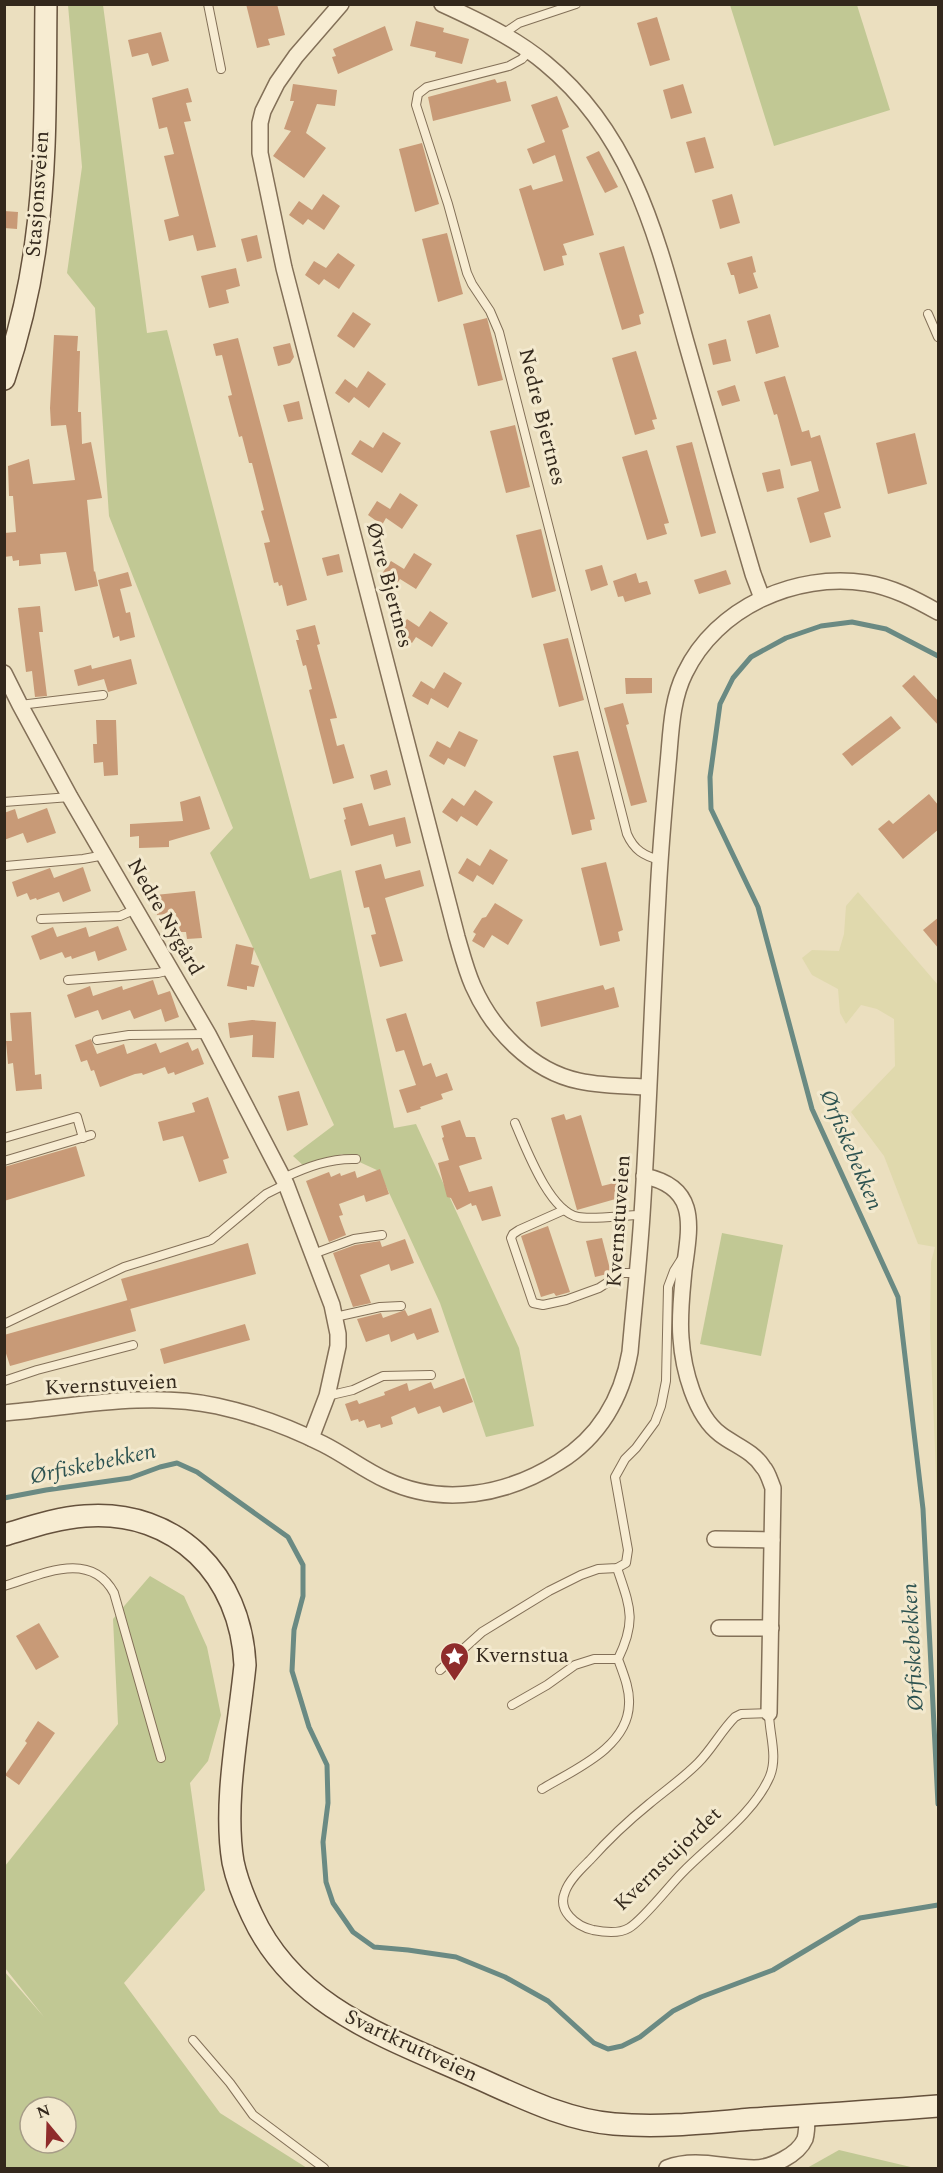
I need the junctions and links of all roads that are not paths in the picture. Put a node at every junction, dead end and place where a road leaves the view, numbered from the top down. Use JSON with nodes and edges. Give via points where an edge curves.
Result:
{"nodes":[{"id":1,"x":46,"y":4,"type":"edge"},
{"id":2,"x":208,"y":4,"type":"edge"},
{"id":3,"x":341,"y":4,"type":"edge"},
{"id":4,"x":442,"y":4,"type":"edge"},
{"id":5,"x":576,"y":4,"type":"edge"},
{"id":6,"x":502,"y":35,"type":"junction"},
{"id":7,"x":529,"y":51,"type":"junction"},
{"id":8,"x":221,"y":69,"type":"dead end"},
{"id":9,"x":928,"y":314,"type":"dead end"},
{"id":10,"x":939,"y":338,"type":"edge"},
{"id":11,"x":4,"y":379,"type":"edge"},
{"id":12,"x":762,"y":598,"type":"junction"},
{"id":13,"x":938,"y":610,"type":"edge"},
{"id":14,"x":4,"y":673,"type":"edge"},
{"id":15,"x":103,"y":695,"type":"dead end"},
{"id":16,"x":20,"y":705,"type":"junction"},
{"id":17,"x":70,"y":797,"type":"junction"},
{"id":18,"x":4,"y":802,"type":"edge"},
{"id":19,"x":105,"y":855,"type":"junction"},
{"id":20,"x":660,"y":860,"type":"junction"},
{"id":21,"x":6,"y":866,"type":"dead end"},
{"id":22,"x":136,"y":909,"type":"junction"},
{"id":23,"x":41,"y":919,"type":"dead end"},
{"id":24,"x":172,"y":969,"type":"junction"},
{"id":25,"x":68,"y":980,"type":"dead end"},
{"id":26,"x":208,"y":1034,"type":"junction"},
{"id":27,"x":97,"y":1040,"type":"dead end"},
{"id":28,"x":648,"y":1087,"type":"junction"},
{"id":29,"x":515,"y":1123,"type":"dead end"},
{"id":30,"x":4,"y":1138,"type":"edge"},
{"id":31,"x":356,"y":1159,"type":"dead end"},
{"id":32,"x":4,"y":1161,"type":"edge"},
{"id":33,"x":644,"y":1176,"type":"junction"},
{"id":34,"x":285,"y":1181,"type":"junction"},
{"id":35,"x":564,"y":1210,"type":"junction"},
{"id":36,"x":642,"y":1215,"type":"junction"},
{"id":37,"x":382,"y":1235,"type":"dead end"},
{"id":38,"x":313,"y":1254,"type":"junction"},
{"id":39,"x":686,"y":1255,"type":"junction"},
{"id":40,"x":637,"y":1273,"type":"junction"},
{"id":41,"x":401,"y":1306,"type":"dead end"},
{"id":42,"x":335,"y":1317,"type":"junction"},
{"id":43,"x":4,"y":1324,"type":"edge"},
{"id":44,"x":133,"y":1345,"type":"dead end"},
{"id":45,"x":431,"y":1375,"type":"dead end"},
{"id":46,"x":4,"y":1381,"type":"edge"},
{"id":47,"x":327,"y":1396,"type":"junction"},
{"id":48,"x":4,"y":1413,"type":"edge"},
{"id":49,"x":311,"y":1438,"type":"junction"},
{"id":50,"x":4,"y":1535,"type":"edge"},
{"id":51,"x":715,"y":1539,"type":"dead end"},
{"id":52,"x":772,"y":1540,"type":"junction"},
{"id":53,"x":617,"y":1568,"type":"junction"},
{"id":54,"x":4,"y":1586,"type":"edge"},
{"id":55,"x":719,"y":1628,"type":"dead end"},
{"id":56,"x":771,"y":1628,"type":"junction"},
{"id":57,"x":618,"y":1659,"type":"junction"},
{"id":58,"x":440,"y":1670,"type":"dead end"},
{"id":59,"x":512,"y":1705,"type":"dead end"},
{"id":60,"x":769,"y":1713,"type":"junction"},
{"id":61,"x":160,"y":1758,"type":"dead end"},
{"id":62,"x":542,"y":1789,"type":"dead end"},
{"id":63,"x":193,"y":2040,"type":"dead end"},
{"id":64,"x":939,"y":2106,"type":"edge"},
{"id":65,"x":807,"y":2115,"type":"junction"},
{"id":66,"x":324,"y":2169,"type":"edge"},
{"id":67,"x":667,"y":2169,"type":"edge"}],
"edges":[{"from":1,"to":11,"type":"street","name":"Stasjonsveien","via":[[39,212],[31,273]]},
{"from":2,"to":8,"type":"lane"},
{"from":3,"to":28,"type":"street","name":"Øvre Bjertnes","via":[[277,83],[260,123],[260,153],[287,279],[457,937],[472,985],[485,1009],[503,1033],[532,1059],[577,1081]]},
{"from":4,"to":6,"type":"street"},
{"from":5,"to":6,"type":"lane","via":[[519,23]]},
{"from":6,"to":7,"type":"street"},
{"from":7,"to":12,"type":"street","via":[[587,105],[620,152],[643,200]]},
{"from":7,"to":20,"type":"lane","name":"Nedre Bjertnes","via":[[509,66],[427,87],[418,94],[416,105],[467,273],[499,332],[627,834],[638,851]]},
{"from":9,"to":10,"type":"lane"},
{"from":12,"to":13,"type":"street","name":"Kvernstuveien","via":[[807,585],[864,583],[908,595]]},
{"from":12,"to":20,"type":"street","name":"Kvernstuveien","via":[[714,632],[697,652],[680,686],[671,735]]},
{"from":14,"to":16,"type":"street","name":"Nedre Nygård"},
{"from":15,"to":16,"type":"lane"},
{"from":16,"to":17,"type":"street","name":"Nedre Nygård"},
{"from":17,"to":18,"type":"lane"},
{"from":17,"to":19,"type":"street","name":"Nedre Nygård"},
{"from":19,"to":21,"type":"lane"},
{"from":19,"to":22,"type":"street","name":"Nedre Nygård"},
{"from":20,"to":28,"type":"street","name":"Kvernstuveien"},
{"from":22,"to":23,"type":"lane","via":[[120,916]]},
{"from":22,"to":24,"type":"street","name":"Nedre Nygård"},
{"from":24,"to":25,"type":"lane"},
{"from":24,"to":26,"type":"street","name":"Nedre Nygård"},
{"from":26,"to":27,"type":"lane","via":[[129,1035]]},
{"from":26,"to":34,"type":"street","name":"Nedre Nygård"},
{"from":28,"to":33,"type":"street","name":"Kvernstuveien"},
{"from":29,"to":35,"type":"lane","via":[[550,1194]]},
{"from":30,"to":32,"type":"lane","via":[[77,1117],[87,1137]]},
{"from":31,"to":34,"type":"lane","via":[[339,1158],[313,1166]]},
{"from":33,"to":36,"type":"street","name":"Kvernstuveien"},
{"from":33,"to":39,"type":"street","via":[[672,1186],[685,1202],[690,1228]]},
{"from":34,"to":38,"type":"street","name":"Nedre Nygård"},
{"from":34,"to":43,"type":"lane","via":[[211,1240],[124,1267]]},
{"from":35,"to":36,"type":"lane","via":[[580,1217]]},
{"from":35,"to":40,"type":"lane","via":[[519,1230],[511,1238],[533,1303],[566,1300],[598,1288],[622,1273]]},
{"from":36,"to":40,"type":"street","name":"Kvernstuveien"},
{"from":37,"to":38,"type":"lane","via":[[354,1239]]},
{"from":38,"to":42,"type":"street","name":"Nedre Nygård"},
{"from":39,"to":52,"type":"street","name":"Kvernstujordet","via":[[681,1339],[689,1382],[707,1422],[764,1467],[773,1488]]},
{"from":39,"to":53,"type":"lane","via":[[668,1287],[666,1381],[661,1406],[655,1422],[615,1477],[628,1550],[626,1563]]},
{"from":40,"to":49,"type":"street","name":"Kvernstuveien","via":[[630,1352],[618,1396],[602,1423],[581,1446],[541,1472],[481,1493],[437,1495],[385,1480]]},
{"from":41,"to":42,"type":"lane","via":[[380,1306]]},
{"from":42,"to":47,"type":"street","name":"Nedre Nygård","via":[[338,1346]]},
{"from":44,"to":46,"type":"lane"},
{"from":45,"to":47,"type":"lane","via":[[383,1376],[353,1390]]},
{"from":47,"to":49,"type":"street","name":"Nedre Nygård"},
{"from":48,"to":49,"type":"street","name":"Kvernstuveien","via":[[130,1401],[192,1402],[258,1417]]},
{"from":50,"to":65,"type":"street","name":"Svartkruttveien","via":[[69,1518],[121,1517],[171,1535],[199,1554],[218,1577],[235,1608],[244,1645],[231,1799],[233,1863],[266,1942],[289,1971],[324,2002],[357,2023],[544,2107],[592,2121],[666,2125]]},
{"from":51,"to":52,"type":"street"},
{"from":52,"to":56,"type":"street","name":"Kvernstujordet"},
{"from":53,"to":57,"type":"lane","via":[[631,1615]]},
{"from":53,"to":58,"type":"lane","via":[[598,1569],[549,1591],[482,1632]]},
{"from":54,"to":61,"type":"lane","via":[[72,1568],[91,1571],[107,1582],[114,1593]]},
{"from":55,"to":56,"type":"street"},
{"from":56,"to":60,"type":"street","name":"Kvernstujordet"},
{"from":57,"to":59,"type":"lane","via":[[594,1659],[576,1665]]},
{"from":57,"to":62,"type":"lane","via":[[629,1704],[615,1739]]},
{"from":60,"to":60,"type":"lane","name":"Kvernstujordet","via":[[773,1768],[760,1792],[734,1824],[631,1927],[597,1931],[572,1919],[564,1909],[565,1891],[614,1834],[699,1762],[735,1717]]},
{"from":63,"to":66,"type":"lane","via":[[253,2115]]},
{"from":64,"to":65,"type":"street","name":"Svartkruttveien"},
{"from":65,"to":67,"type":"street","via":[[805,2139],[778,2162],[757,2168],[701,2162]]}]}
